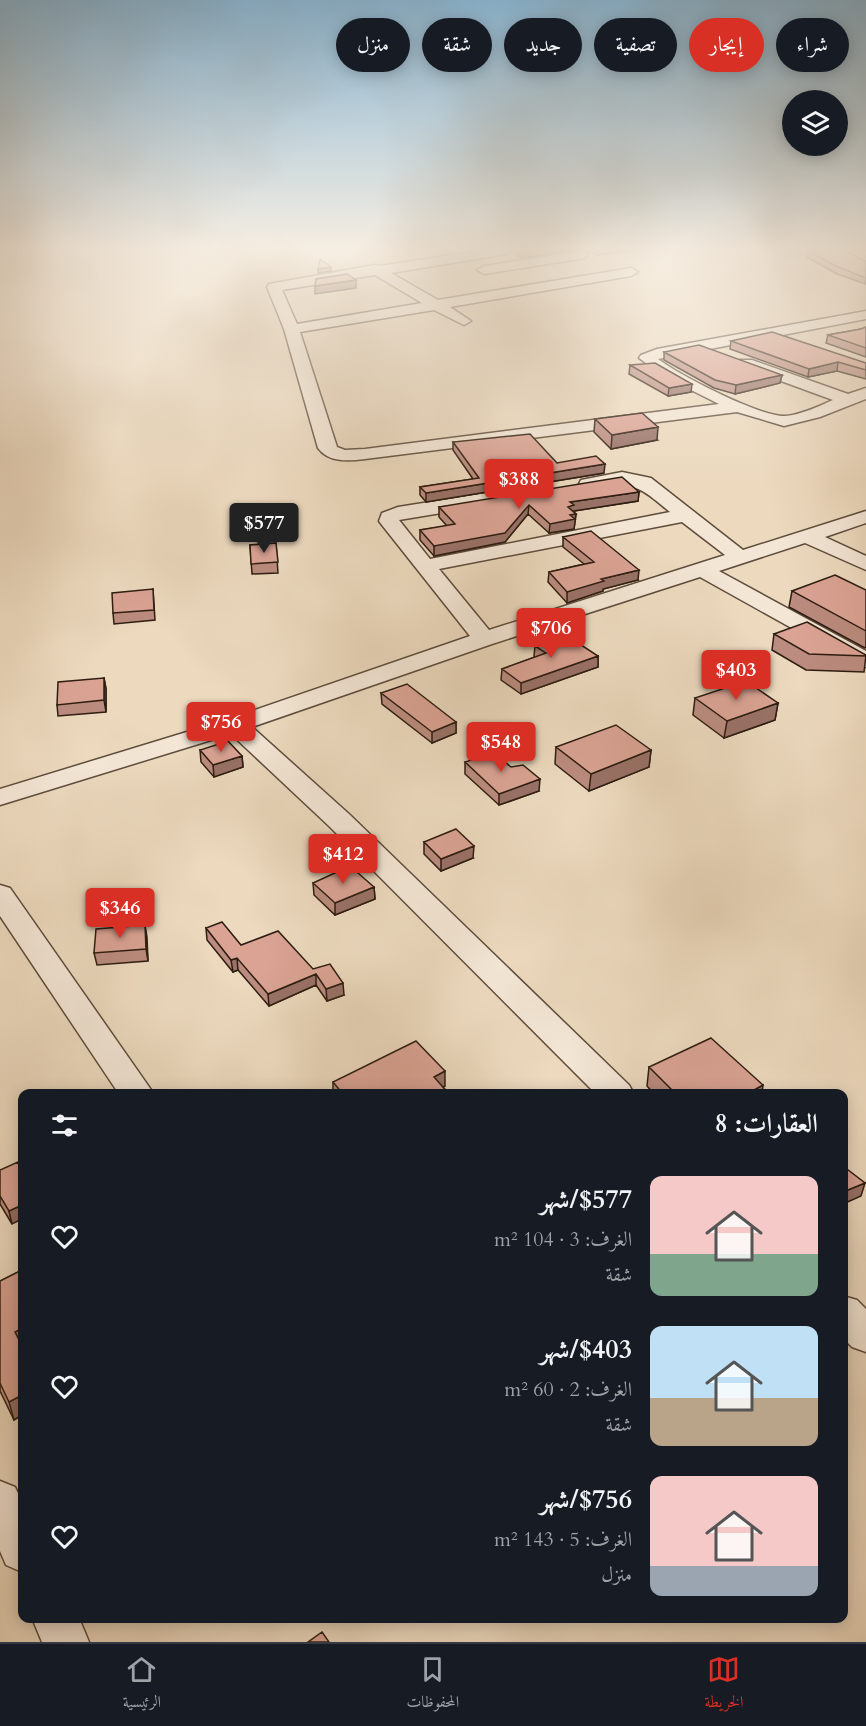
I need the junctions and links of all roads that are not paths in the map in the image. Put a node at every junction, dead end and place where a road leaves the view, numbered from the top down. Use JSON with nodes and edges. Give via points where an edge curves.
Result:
{"nodes":[{"id":1,"x":306,"y":327,"type":"edge"},
{"id":2,"x":802,"y":327,"type":"edge"},
{"id":3,"x":292,"y":329,"type":"joint"},
{"id":4,"x":774,"y":332,"type":"junction"},
{"id":5,"x":805,"y":343,"type":"edge"},
{"id":6,"x":700,"y":346,"type":"junction"},
{"id":7,"x":866,"y":393,"type":"edge"},
{"id":8,"x":846,"y":399,"type":"junction"},
{"id":9,"x":738,"y":407,"type":"junction"},
{"id":10,"x":686,"y":515,"type":"junction"},
{"id":11,"x":866,"y":517,"type":"edge"},
{"id":12,"x":807,"y":536,"type":"junction"},
{"id":13,"x":740,"y":557,"type":"junction"},
{"id":14,"x":866,"y":564,"type":"edge"},
{"id":15,"x":425,"y":566,"type":"junction"},
{"id":16,"x":701,"y":569,"type":"junction"},
{"id":17,"x":484,"y":639,"type":"junction"},
{"id":18,"x":866,"y":660,"type":"edge"},
{"id":19,"x":235,"y":725,"type":"junction"},
{"id":20,"x":0,"y":797,"type":"edge"},
{"id":21,"x":0,"y":894,"type":"edge"},
{"id":22,"x":134,"y":1089,"type":"edge"},
{"id":23,"x":612,"y":1089,"type":"edge"},
{"id":24,"x":848,"y":1317,"type":"edge"},
{"id":25,"x":866,"y":1335,"type":"edge"},
{"id":26,"x":0,"y":1502,"type":"edge"},
{"id":27,"x":18,"y":1541,"type":"edge"},
{"id":28,"x":57,"y":1623,"type":"edge"},
{"id":29,"x":66,"y":1642,"type":"edge"}],
"edges":[{"from":1,"to":3,"type":"street"},
{"from":2,"to":4,"type":"street"},
{"from":3,"to":9,"type":"street","via":[[327,448],[340,455]]},
{"from":4,"to":5,"type":"street"},
{"from":4,"to":6,"type":"street"},
{"from":6,"to":8,"type":"street"},
{"from":6,"to":9,"type":"street","via":[[647,358]]},
{"from":7,"to":8,"type":"street"},
{"from":8,"to":9,"type":"street","via":[[785,421]]},
{"from":10,"to":13,"type":"street"},
{"from":10,"to":15,"type":"street"},
{"from":10,"to":15,"type":"street","via":[[649,485],[622,478],[391,515],[389,521]]},
{"from":11,"to":12,"type":"street"},
{"from":12,"to":13,"type":"street"},
{"from":12,"to":14,"type":"street"},
{"from":13,"to":16,"type":"street"},
{"from":15,"to":17,"type":"street"},
{"from":16,"to":17,"type":"street"},
{"from":16,"to":18,"type":"street"},
{"from":17,"to":19,"type":"street"},
{"from":19,"to":20,"type":"street"},
{"from":19,"to":23,"type":"street","via":[[339,820]]},
{"from":21,"to":22,"type":"street"},
{"from":24,"to":25,"type":"street"},
{"from":26,"to":27,"type":"street"},
{"from":28,"to":29,"type":"street"}]}
